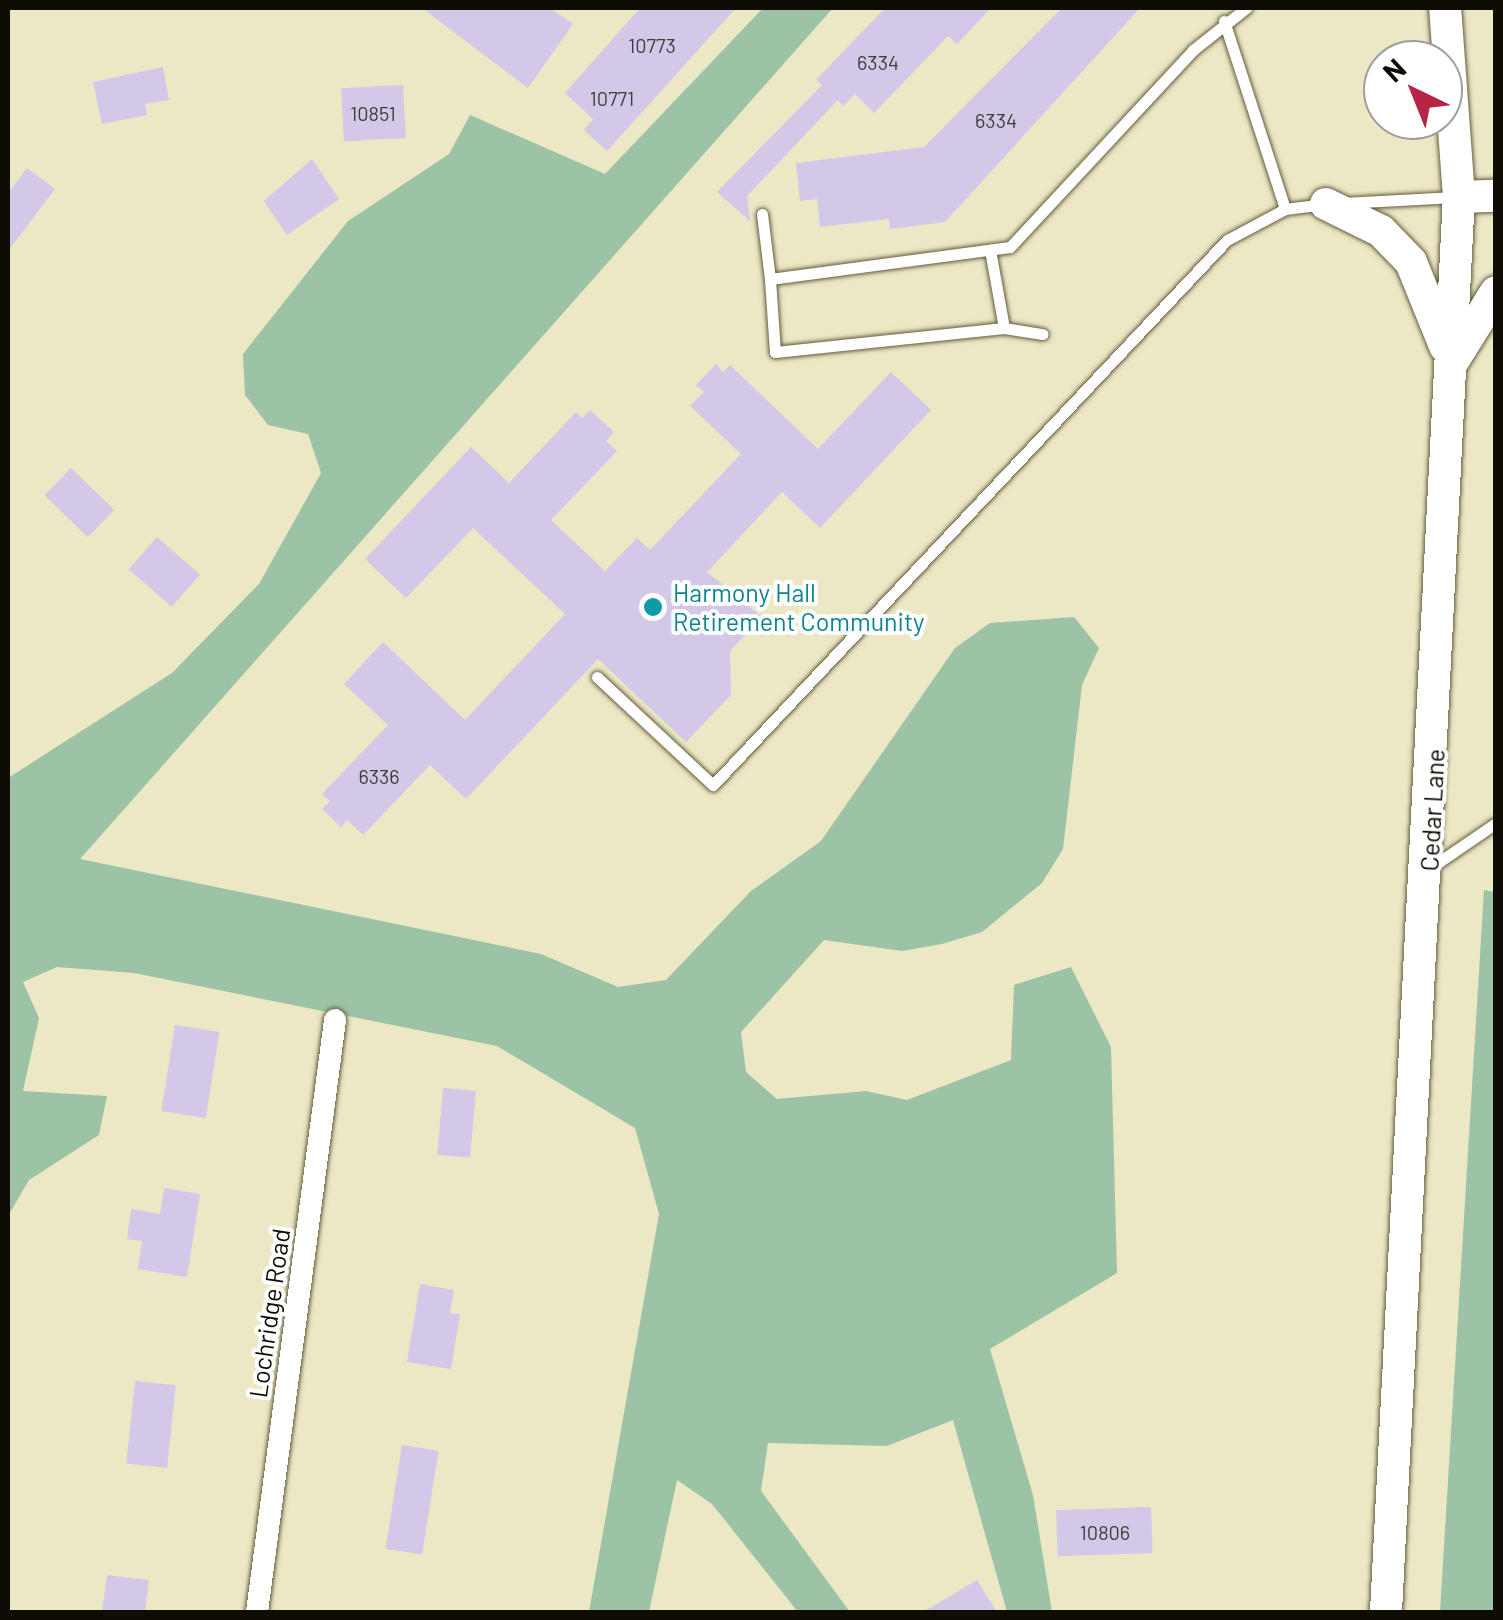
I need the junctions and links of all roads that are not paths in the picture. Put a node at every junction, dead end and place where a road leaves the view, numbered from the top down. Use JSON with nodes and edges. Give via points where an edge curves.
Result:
{"nodes":[{"id":1,"x":1246,"y":8,"type":"edge"},
{"id":2,"x":1445,"y":8,"type":"edge"},
{"id":3,"x":1224,"y":21,"type":"junction"},
{"id":4,"x":1496,"y":196,"type":"edge"},
{"id":5,"x":1459,"y":197,"type":"junction"},
{"id":6,"x":1326,"y":204,"type":"junction"},
{"id":7,"x":1285,"y":209,"type":"junction"},
{"id":8,"x":762,"y":214,"type":"dead end"},
{"id":9,"x":990,"y":250,"type":"junction"},
{"id":10,"x":770,"y":279,"type":"junction"},
{"id":11,"x":1496,"y":292,"type":"edge"},
{"id":12,"x":1004,"y":328,"type":"junction"},
{"id":13,"x":1043,"y":334,"type":"dead end"},
{"id":14,"x":1451,"y":365,"type":"junction"},
{"id":15,"x":597,"y":677,"type":"dead end"},
{"id":16,"x":1496,"y":823,"type":"edge"},
{"id":17,"x":1429,"y":869,"type":"junction"},
{"id":18,"x":335,"y":1020,"type":"dead end"},
{"id":19,"x":257,"y":1612,"type":"edge"},
{"id":20,"x":1386,"y":1612,"type":"edge"}],
"edges":[{"from":1,"to":3,"type":"lane"},
{"from":2,"to":5,"type":"main road","name":"Cedar Lane"},
{"from":3,"to":7,"type":"lane"},
{"from":3,"to":9,"type":"lane","via":[[1010,248]]},
{"from":4,"to":5,"type":"main road"},
{"from":5,"to":6,"type":"lane"},
{"from":5,"to":14,"type":"main road","name":"Cedar Lane"},
{"from":6,"to":7,"type":"lane"},
{"from":6,"to":14,"type":"main road","via":[[1381,231],[1411,262]]},
{"from":7,"to":15,"type":"lane","via":[[1227,240],[713,785]]},
{"from":8,"to":10,"type":"lane"},
{"from":9,"to":10,"type":"lane"},
{"from":9,"to":12,"type":"lane"},
{"from":10,"to":12,"type":"lane","via":[[775,352]]},
{"from":11,"to":14,"type":"main road"},
{"from":12,"to":13,"type":"lane"},
{"from":14,"to":17,"type":"main road","name":"Cedar Lane"},
{"from":16,"to":17,"type":"lane"},
{"from":17,"to":20,"type":"main road","name":"Cedar Lane"},
{"from":18,"to":19,"type":"street","name":"Lochridge Road"}]}
